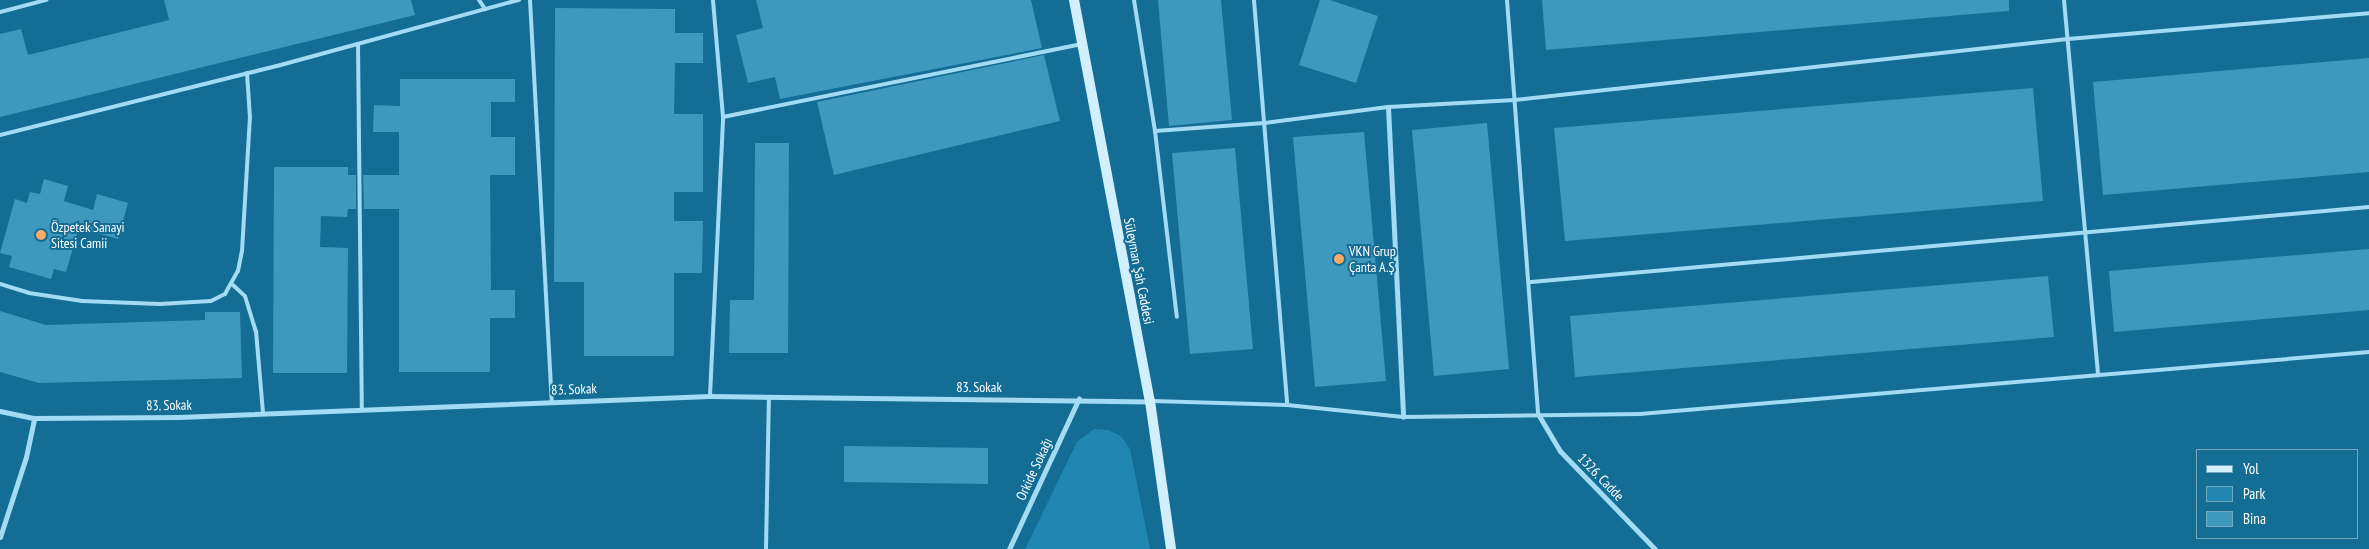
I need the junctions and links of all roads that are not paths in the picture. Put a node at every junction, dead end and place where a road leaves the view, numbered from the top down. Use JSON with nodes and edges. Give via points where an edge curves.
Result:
{"nodes":[{"id":1,"x":46,"y":0,"type":"edge"},
{"id":2,"x":479,"y":0,"type":"edge"},
{"id":3,"x":519,"y":0,"type":"edge"},
{"id":4,"x":530,"y":0,"type":"edge"},
{"id":5,"x":713,"y":0,"type":"edge"},
{"id":6,"x":1074,"y":0,"type":"edge"},
{"id":7,"x":1134,"y":0,"type":"edge"},
{"id":8,"x":1254,"y":0,"type":"edge"},
{"id":9,"x":1507,"y":0,"type":"edge"},
{"id":10,"x":2064,"y":0,"type":"edge"},
{"id":11,"x":485,"y":9,"type":"junction"},
{"id":12,"x":0,"y":12,"type":"edge"},
{"id":13,"x":2369,"y":13,"type":"edge"},
{"id":14,"x":2068,"y":39,"type":"junction"},
{"id":15,"x":358,"y":44,"type":"junction"},
{"id":16,"x":1082,"y":44,"type":"junction"},
{"id":17,"x":247,"y":73,"type":"junction"},
{"id":18,"x":1515,"y":100,"type":"junction"},
{"id":19,"x":1388,"y":107,"type":"junction"},
{"id":20,"x":723,"y":117,"type":"junction"},
{"id":21,"x":1265,"y":122,"type":"junction"},
{"id":22,"x":1155,"y":132,"type":"junction"},
{"id":23,"x":0,"y":135,"type":"edge"},
{"id":24,"x":2369,"y":208,"type":"edge"},
{"id":25,"x":2087,"y":232,"type":"junction"},
{"id":26,"x":1531,"y":282,"type":"junction"},
{"id":27,"x":0,"y":284,"type":"edge"},
{"id":28,"x":232,"y":285,"type":"junction"},
{"id":29,"x":1177,"y":317,"type":"dead end"},
{"id":30,"x":2369,"y":352,"type":"edge"},
{"id":31,"x":2098,"y":375,"type":"junction"},
{"id":32,"x":710,"y":396,"type":"junction"},
{"id":33,"x":1079,"y":398,"type":"junction"},
{"id":34,"x":769,"y":399,"type":"junction"},
{"id":35,"x":552,"y":401,"type":"junction"},
{"id":36,"x":1150,"y":401,"type":"junction"},
{"id":37,"x":1287,"y":405,"type":"junction"},
{"id":38,"x":362,"y":409,"type":"junction"},
{"id":39,"x":0,"y":411,"type":"edge"},
{"id":40,"x":263,"y":413,"type":"junction"},
{"id":41,"x":1538,"y":414,"type":"junction"},
{"id":42,"x":1403,"y":417,"type":"junction"},
{"id":43,"x":34,"y":418,"type":"junction"},
{"id":44,"x":0,"y":537,"type":"edge"},
{"id":45,"x":766,"y":549,"type":"edge"},
{"id":46,"x":1009,"y":549,"type":"edge"},
{"id":47,"x":1171,"y":549,"type":"edge"},
{"id":48,"x":1655,"y":549,"type":"edge"}],
"edges":[{"from":1,"to":12,"type":"lane"},
{"from":2,"to":11,"type":"lane"},
{"from":3,"to":11,"type":"lane"},
{"from":4,"to":35,"type":"lane"},
{"from":5,"to":20,"type":"lane"},
{"from":6,"to":16,"type":"main road","name":"Süleyman Şah Caddesi"},
{"from":7,"to":22,"type":"lane"},
{"from":8,"to":21,"type":"lane"},
{"from":9,"to":18,"type":"lane"},
{"from":10,"to":14,"type":"lane"},
{"from":11,"to":15,"type":"lane"},
{"from":13,"to":14,"type":"lane"},
{"from":14,"to":18,"type":"lane"},
{"from":14,"to":25,"type":"lane"},
{"from":15,"to":17,"type":"lane"},
{"from":15,"to":38,"type":"lane"},
{"from":16,"to":20,"type":"lane"},
{"from":16,"to":36,"type":"main road","name":"Süleyman Şah Caddesi"},
{"from":17,"to":23,"type":"lane"},
{"from":17,"to":28,"type":"lane","via":[[250,118],[242,251]]},
{"from":18,"to":19,"type":"lane"},
{"from":18,"to":26,"type":"lane"},
{"from":19,"to":21,"type":"lane"},
{"from":19,"to":42,"type":"street"},
{"from":20,"to":32,"type":"lane"},
{"from":21,"to":22,"type":"lane"},
{"from":21,"to":37,"type":"lane"},
{"from":22,"to":29,"type":"lane"},
{"from":24,"to":25,"type":"lane"},
{"from":25,"to":26,"type":"lane"},
{"from":25,"to":31,"type":"lane"},
{"from":26,"to":41,"type":"lane"},
{"from":27,"to":28,"type":"lane","via":[[30,293],[82,301],[160,304],[211,301],[225,294]]},
{"from":28,"to":40,"type":"lane","via":[[245,296],[256,331]]},
{"from":30,"to":31,"type":"lane"},
{"from":31,"to":41,"type":"lane","via":[[1640,414]]},
{"from":32,"to":34,"type":"street","name":"83. Sokak"},
{"from":32,"to":35,"type":"street","name":"83. Sokak"},
{"from":33,"to":34,"type":"street","name":"83. Sokak"},
{"from":33,"to":36,"type":"street","name":"83. Sokak"},
{"from":33,"to":46,"type":"street","name":"Orkide Sokağı"},
{"from":34,"to":45,"type":"lane"},
{"from":35,"to":38,"type":"street","name":"83. Sokak"},
{"from":36,"to":37,"type":"lane"},
{"from":36,"to":47,"type":"main road","name":"Süleyman Şah Caddesi"},
{"from":37,"to":42,"type":"lane"},
{"from":38,"to":40,"type":"street","name":"83. Sokak"},
{"from":39,"to":43,"type":"street","name":"83. Sokak"},
{"from":40,"to":43,"type":"street","name":"83. Sokak"},
{"from":41,"to":42,"type":"lane"},
{"from":41,"to":48,"type":"street","name":"1326. Cadde","via":[[1560,451]]},
{"from":43,"to":44,"type":"street","via":[[26,457]]}]}
